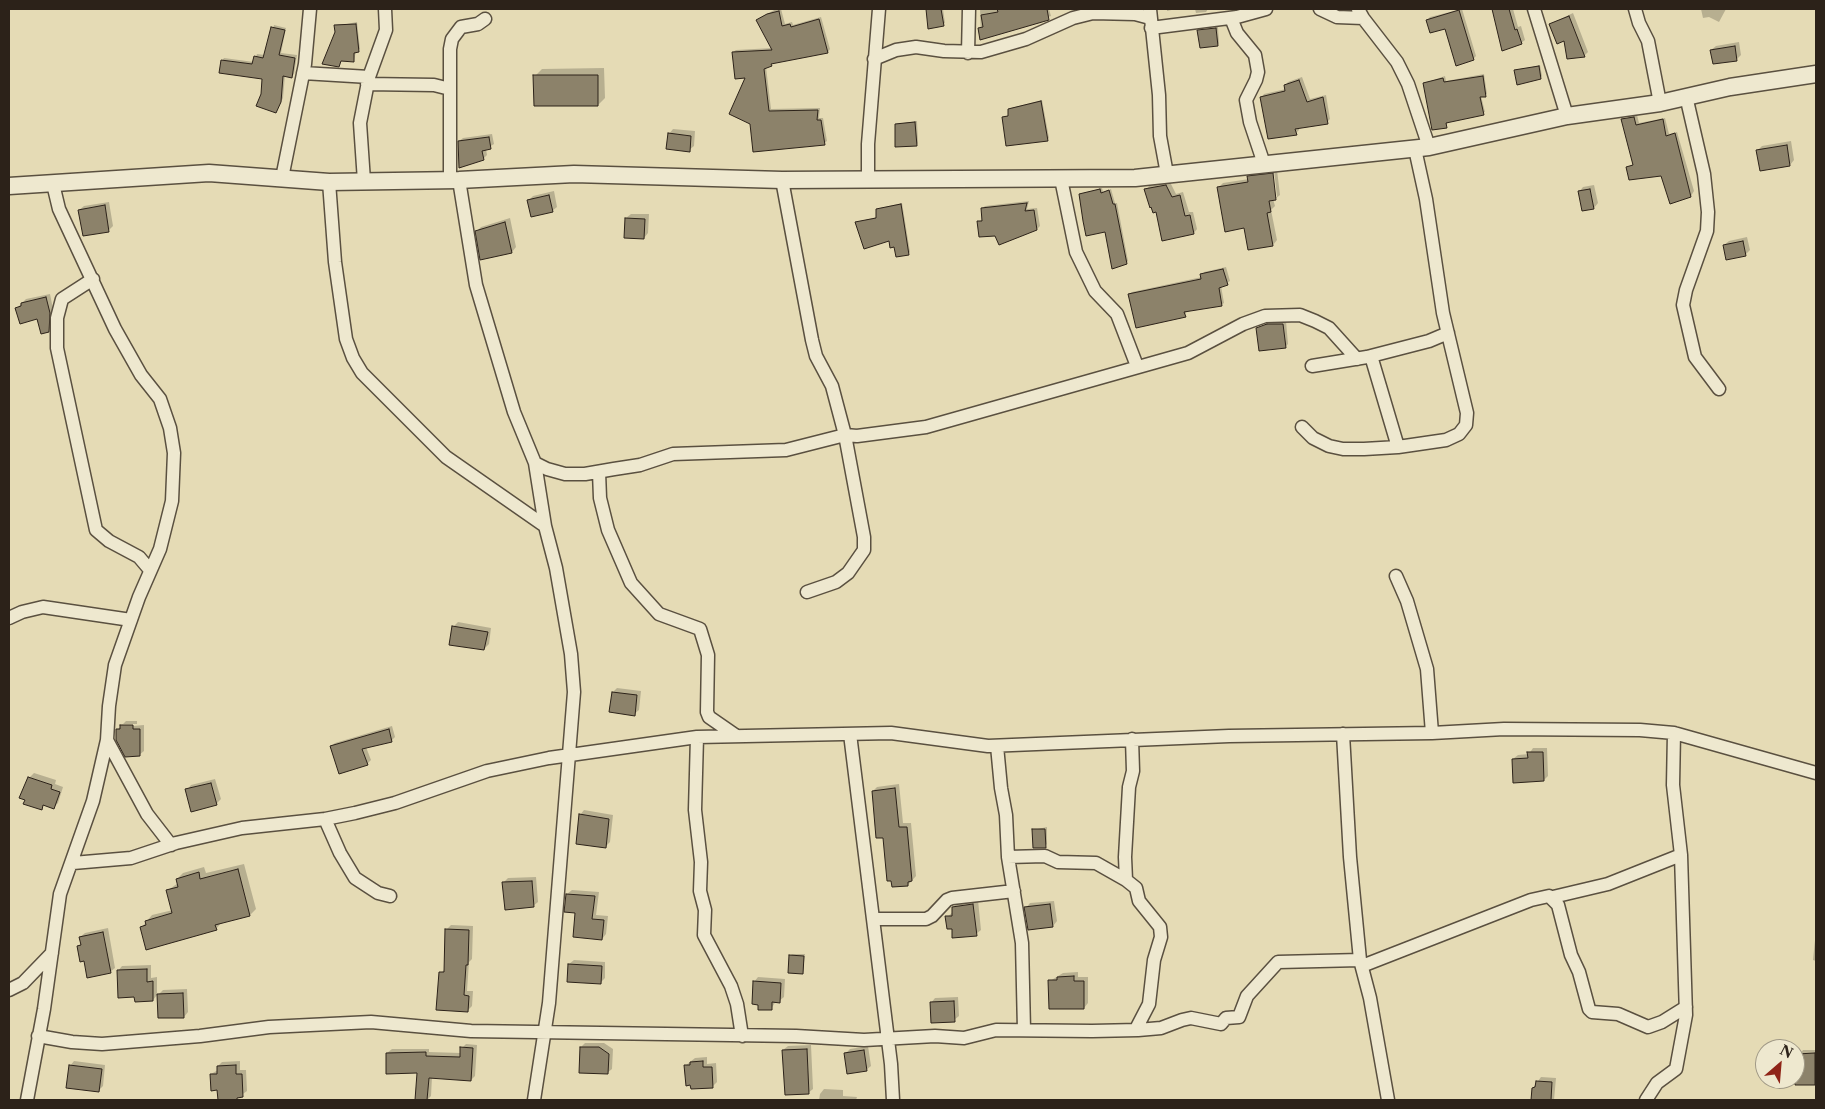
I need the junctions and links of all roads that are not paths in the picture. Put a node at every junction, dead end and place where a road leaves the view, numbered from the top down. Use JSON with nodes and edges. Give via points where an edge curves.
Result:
{"nodes":[{"id":1,"x":310,"y":9,"type":"edge"},
{"id":2,"x":385,"y":9,"type":"edge"},
{"id":3,"x":879,"y":9,"type":"edge"},
{"id":4,"x":968,"y":9,"type":"edge"},
{"id":5,"x":1266,"y":9,"type":"edge"},
{"id":6,"x":1320,"y":9,"type":"edge"},
{"id":7,"x":1534,"y":9,"type":"edge"},
{"id":8,"x":1635,"y":9,"type":"edge"},
{"id":9,"x":1360,"y":13,"type":"edge"},
{"id":10,"x":1151,"y":18,"type":"edge"},
{"id":11,"x":1231,"y":18,"type":"junction"},
{"id":12,"x":485,"y":19,"type":"dead end"},
{"id":13,"x":968,"y":53,"type":"junction"},
{"id":14,"x":874,"y":59,"type":"junction"},
{"id":15,"x":303,"y":73,"type":"junction"},
{"id":16,"x":1816,"y":74,"type":"edge"},
{"id":17,"x":368,"y":81,"type":"junction"},
{"id":18,"x":450,"y":89,"type":"junction"},
{"id":19,"x":1686,"y":96,"type":"junction"},
{"id":20,"x":1660,"y":102,"type":"junction"},
{"id":21,"x":1567,"y":116,"type":"junction"},
{"id":22,"x":1422,"y":148,"type":"junction"},
{"id":23,"x":1264,"y":164,"type":"junction"},
{"id":24,"x":1167,"y":174,"type":"junction"},
{"id":25,"x":282,"y":178,"type":"junction"},
{"id":26,"x":1061,"y":179,"type":"junction"},
{"id":27,"x":454,"y":180,"type":"junction"},
{"id":28,"x":782,"y":180,"type":"junction"},
{"id":29,"x":868,"y":180,"type":"junction"},
{"id":30,"x":364,"y":181,"type":"junction"},
{"id":31,"x":330,"y":182,"type":"junction"},
{"id":32,"x":53,"y":184,"type":"junction"},
{"id":33,"x":9,"y":186,"type":"edge"},
{"id":34,"x":93,"y":280,"type":"junction"},
{"id":35,"x":1448,"y":333,"type":"junction"},
{"id":36,"x":1371,"y":356,"type":"junction"},
{"id":37,"x":1357,"y":359,"type":"junction"},
{"id":38,"x":1137,"y":366,"type":"junction"},
{"id":39,"x":1312,"y":366,"type":"dead end"},
{"id":40,"x":1718,"y":389,"type":"dead end"},
{"id":41,"x":1302,"y":427,"type":"dead end"},
{"id":42,"x":846,"y":436,"type":"junction"},
{"id":43,"x":1398,"y":447,"type":"junction"},
{"id":44,"x":535,"y":463,"type":"junction"},
{"id":45,"x":599,"y":472,"type":"junction"},
{"id":46,"x":545,"y":526,"type":"junction"},
{"id":47,"x":150,"y":570,"type":"junction"},
{"id":48,"x":1396,"y":576,"type":"dead end"},
{"id":49,"x":807,"y":592,"type":"dead end"},
{"id":50,"x":9,"y":618,"type":"edge"},
{"id":51,"x":131,"y":620,"type":"junction"},
{"id":52,"x":1432,"y":733,"type":"junction"},
{"id":53,"x":1674,"y":733,"type":"junction"},
{"id":54,"x":850,"y":734,"type":"junction"},
{"id":55,"x":1343,"y":734,"type":"junction"},
{"id":56,"x":735,"y":735,"type":"junction"},
{"id":57,"x":697,"y":737,"type":"junction"},
{"id":58,"x":107,"y":740,"type":"junction"},
{"id":59,"x":1132,"y":740,"type":"junction"},
{"id":60,"x":997,"y":746,"type":"junction"},
{"id":61,"x":568,"y":755,"type":"junction"},
{"id":62,"x":1816,"y":773,"type":"edge"},
{"id":63,"x":326,"y":819,"type":"junction"},
{"id":64,"x":171,"y":845,"type":"junction"},
{"id":65,"x":1682,"y":855,"type":"junction"},
{"id":66,"x":1008,"y":857,"type":"junction"},
{"id":67,"x":73,"y":863,"type":"junction"},
{"id":68,"x":1126,"y":880,"type":"junction"},
{"id":69,"x":1014,"y":891,"type":"junction"},
{"id":70,"x":390,"y":896,"type":"dead end"},
{"id":71,"x":1553,"y":897,"type":"junction"},
{"id":72,"x":874,"y":919,"type":"junction"},
{"id":73,"x":52,"y":953,"type":"junction"},
{"id":74,"x":1361,"y":963,"type":"junction"},
{"id":75,"x":9,"y":990,"type":"edge"},
{"id":76,"x":1686,"y":1007,"type":"junction"},
{"id":77,"x":884,"y":1017,"type":"junction"},
{"id":78,"x":1024,"y":1030,"type":"junction"},
{"id":79,"x":1136,"y":1030,"type":"junction"},
{"id":80,"x":545,"y":1031,"type":"junction"},
{"id":81,"x":38,"y":1036,"type":"junction"},
{"id":82,"x":742,"y":1036,"type":"junction"},
{"id":83,"x":886,"y":1039,"type":"junction"},
{"id":84,"x":864,"y":1040,"type":"junction"},
{"id":85,"x":27,"y":1100,"type":"edge"},
{"id":86,"x":534,"y":1100,"type":"edge"},
{"id":87,"x":893,"y":1100,"type":"edge"},
{"id":88,"x":1388,"y":1100,"type":"edge"},
{"id":89,"x":1646,"y":1100,"type":"edge"}],
"edges":[{"from":1,"to":15,"type":"street"},
{"from":2,"to":17,"type":"street","via":[[386,30]]},
{"from":3,"to":14,"type":"street"},
{"from":4,"to":13,"type":"street"},
{"from":5,"to":11,"type":"street"},
{"from":6,"to":9,"type":"street","via":[[1337,17]]},
{"from":7,"to":21,"type":"street"},
{"from":8,"to":20,"type":"street","via":[[1648,40]]},
{"from":9,"to":22,"type":"street","via":[[1397,62],[1408,84]]},
{"from":10,"to":11,"type":"street"},
{"from":10,"to":13,"type":"street","via":[[1135,14],[1093,13],[1073,18],[1026,40]]},
{"from":10,"to":24,"type":"street","via":[[1160,136]]},
{"from":11,"to":23,"type":"street","via":[[1237,33],[1255,55],[1258,72],[1246,100],[1246,108]]},
{"from":12,"to":18,"type":"street","via":[[478,24],[461,27],[452,39]]},
{"from":13,"to":14,"type":"street","via":[[906,47]]},
{"from":14,"to":29,"type":"street"},
{"from":15,"to":17,"type":"street"},
{"from":15,"to":25,"type":"street"},
{"from":16,"to":19,"type":"street"},
{"from":17,"to":18,"type":"street"},
{"from":17,"to":30,"type":"street","via":[[360,124]]},
{"from":18,"to":27,"type":"street"},
{"from":19,"to":20,"type":"street"},
{"from":19,"to":40,"type":"street","via":[[1704,174],[1708,212],[1707,231],[1683,305],[1695,357]]},
{"from":20,"to":21,"type":"street"},
{"from":21,"to":22,"type":"street"},
{"from":22,"to":23,"type":"street"},
{"from":22,"to":35,"type":"street","via":[[1426,199]]},
{"from":23,"to":24,"type":"street"},
{"from":24,"to":26,"type":"street"},
{"from":25,"to":31,"type":"street"},
{"from":25,"to":32,"type":"street","via":[[209,173]]},
{"from":26,"to":29,"type":"street"},
{"from":26,"to":38,"type":"street","via":[[1076,252],[1095,291],[1117,314]]},
{"from":27,"to":28,"type":"street","via":[[574,174]]},
{"from":27,"to":30,"type":"street"},
{"from":27,"to":44,"type":"street","via":[[476,285],[514,412]]},
{"from":28,"to":29,"type":"street"},
{"from":28,"to":42,"type":"street","via":[[816,356],[832,386]]},
{"from":30,"to":31,"type":"street"},
{"from":31,"to":46,"type":"street","via":[[335,262],[346,339],[353,358],[374,387],[446,457]]},
{"from":32,"to":33,"type":"street"},
{"from":32,"to":34,"type":"street","via":[[59,209]]},
{"from":34,"to":47,"type":"street","via":[[115,329],[141,375],[160,400],[170,428],[174,453],[172,501],[160,549]]},
{"from":34,"to":47,"type":"street","via":[[66,294],[59,305],[59,357],[96,530],[139,557]]},
{"from":35,"to":36,"type":"street"},
{"from":35,"to":43,"type":"street","via":[[1467,413],[1466,425],[1459,434],[1446,440]]},
{"from":36,"to":37,"type":"street"},
{"from":36,"to":43,"type":"street"},
{"from":37,"to":38,"type":"street","via":[[1328,328],[1300,315],[1287,314],[1254,319],[1188,353]]},
{"from":37,"to":39,"type":"street"},
{"from":38,"to":42,"type":"street","via":[[926,427]]},
{"from":41,"to":43,"type":"street","via":[[1321,443],[1343,449]]},
{"from":42,"to":45,"type":"street","via":[[786,450],[673,454],[640,465]]},
{"from":42,"to":49,"type":"street","via":[[864,550],[856,564],[836,582]]},
{"from":44,"to":45,"type":"street","via":[[565,474]]},
{"from":44,"to":46,"type":"street"},
{"from":45,"to":56,"type":"street","via":[[600,498],[608,530],[631,583],[659,614],[700,629],[708,655],[706,712]]},
{"from":46,"to":61,"type":"street","via":[[571,654],[574,692]]},
{"from":47,"to":51,"type":"street"},
{"from":48,"to":52,"type":"street","via":[[1427,668]]},
{"from":50,"to":51,"type":"street","via":[[43,607]]},
{"from":51,"to":58,"type":"street","via":[[115,665]]},
{"from":52,"to":53,"type":"street","via":[[1504,729]]},
{"from":52,"to":55,"type":"street"},
{"from":53,"to":62,"type":"street"},
{"from":53,"to":65,"type":"street","via":[[1673,785]]},
{"from":54,"to":56,"type":"street"},
{"from":54,"to":60,"type":"street","via":[[890,733]]},
{"from":54,"to":72,"type":"street"},
{"from":55,"to":59,"type":"street"},
{"from":55,"to":74,"type":"street","via":[[1350,857]]},
{"from":56,"to":57,"type":"street"},
{"from":57,"to":61,"type":"street"},
{"from":57,"to":82,"type":"street","via":[[695,810],[701,862],[700,891],[705,910],[704,935],[731,986]]},
{"from":58,"to":64,"type":"street","via":[[148,814]]},
{"from":58,"to":67,"type":"street","via":[[93,801]]},
{"from":59,"to":60,"type":"street"},
{"from":59,"to":68,"type":"street"},
{"from":60,"to":66,"type":"street"},
{"from":61,"to":63,"type":"street","via":[[488,771],[395,803]]},
{"from":61,"to":80,"type":"street"},
{"from":63,"to":64,"type":"street","via":[[242,828]]},
{"from":63,"to":70,"type":"street","via":[[355,878],[378,893]]},
{"from":64,"to":67,"type":"street","via":[[131,858]]},
{"from":65,"to":71,"type":"street","via":[[1608,884]]},
{"from":65,"to":76,"type":"street"},
{"from":66,"to":68,"type":"street","via":[[1045,856],[1058,862],[1096,862]]},
{"from":66,"to":69,"type":"street"},
{"from":67,"to":73,"type":"street","via":[[60,894]]},
{"from":68,"to":79,"type":"street","via":[[1136,888],[1139,901],[1160,927],[1161,937],[1154,960],[1149,1004]]},
{"from":69,"to":72,"type":"street","via":[[952,898],[926,919]]},
{"from":69,"to":78,"type":"street","via":[[1022,943]]},
{"from":71,"to":74,"type":"street","via":[[1530,900]]},
{"from":71,"to":76,"type":"street","via":[[1592,1012],[1618,1014],[1648,1027]]},
{"from":72,"to":77,"type":"street"},
{"from":73,"to":75,"type":"street","via":[[23,983]]},
{"from":73,"to":81,"type":"street"},
{"from":74,"to":79,"type":"street","via":[[1278,962],[1247,996],[1239,1017],[1226,1018],[1221,1024],[1192,1018],[1160,1028]]},
{"from":74,"to":88,"type":"street"},
{"from":76,"to":89,"type":"street","via":[[1676,1069],[1657,1084]]},
{"from":77,"to":83,"type":"street"},
{"from":77,"to":84,"type":"street"},
{"from":78,"to":79,"type":"street"},
{"from":78,"to":83,"type":"street","via":[[996,1030],[964,1038]]},
{"from":80,"to":81,"type":"street","via":[[471,1031],[371,1022],[269,1027],[102,1044]]},
{"from":80,"to":82,"type":"street"},
{"from":80,"to":86,"type":"street"},
{"from":81,"to":85,"type":"street"},
{"from":82,"to":84,"type":"street"},
{"from":83,"to":84,"type":"street"},
{"from":83,"to":87,"type":"street"}]}
